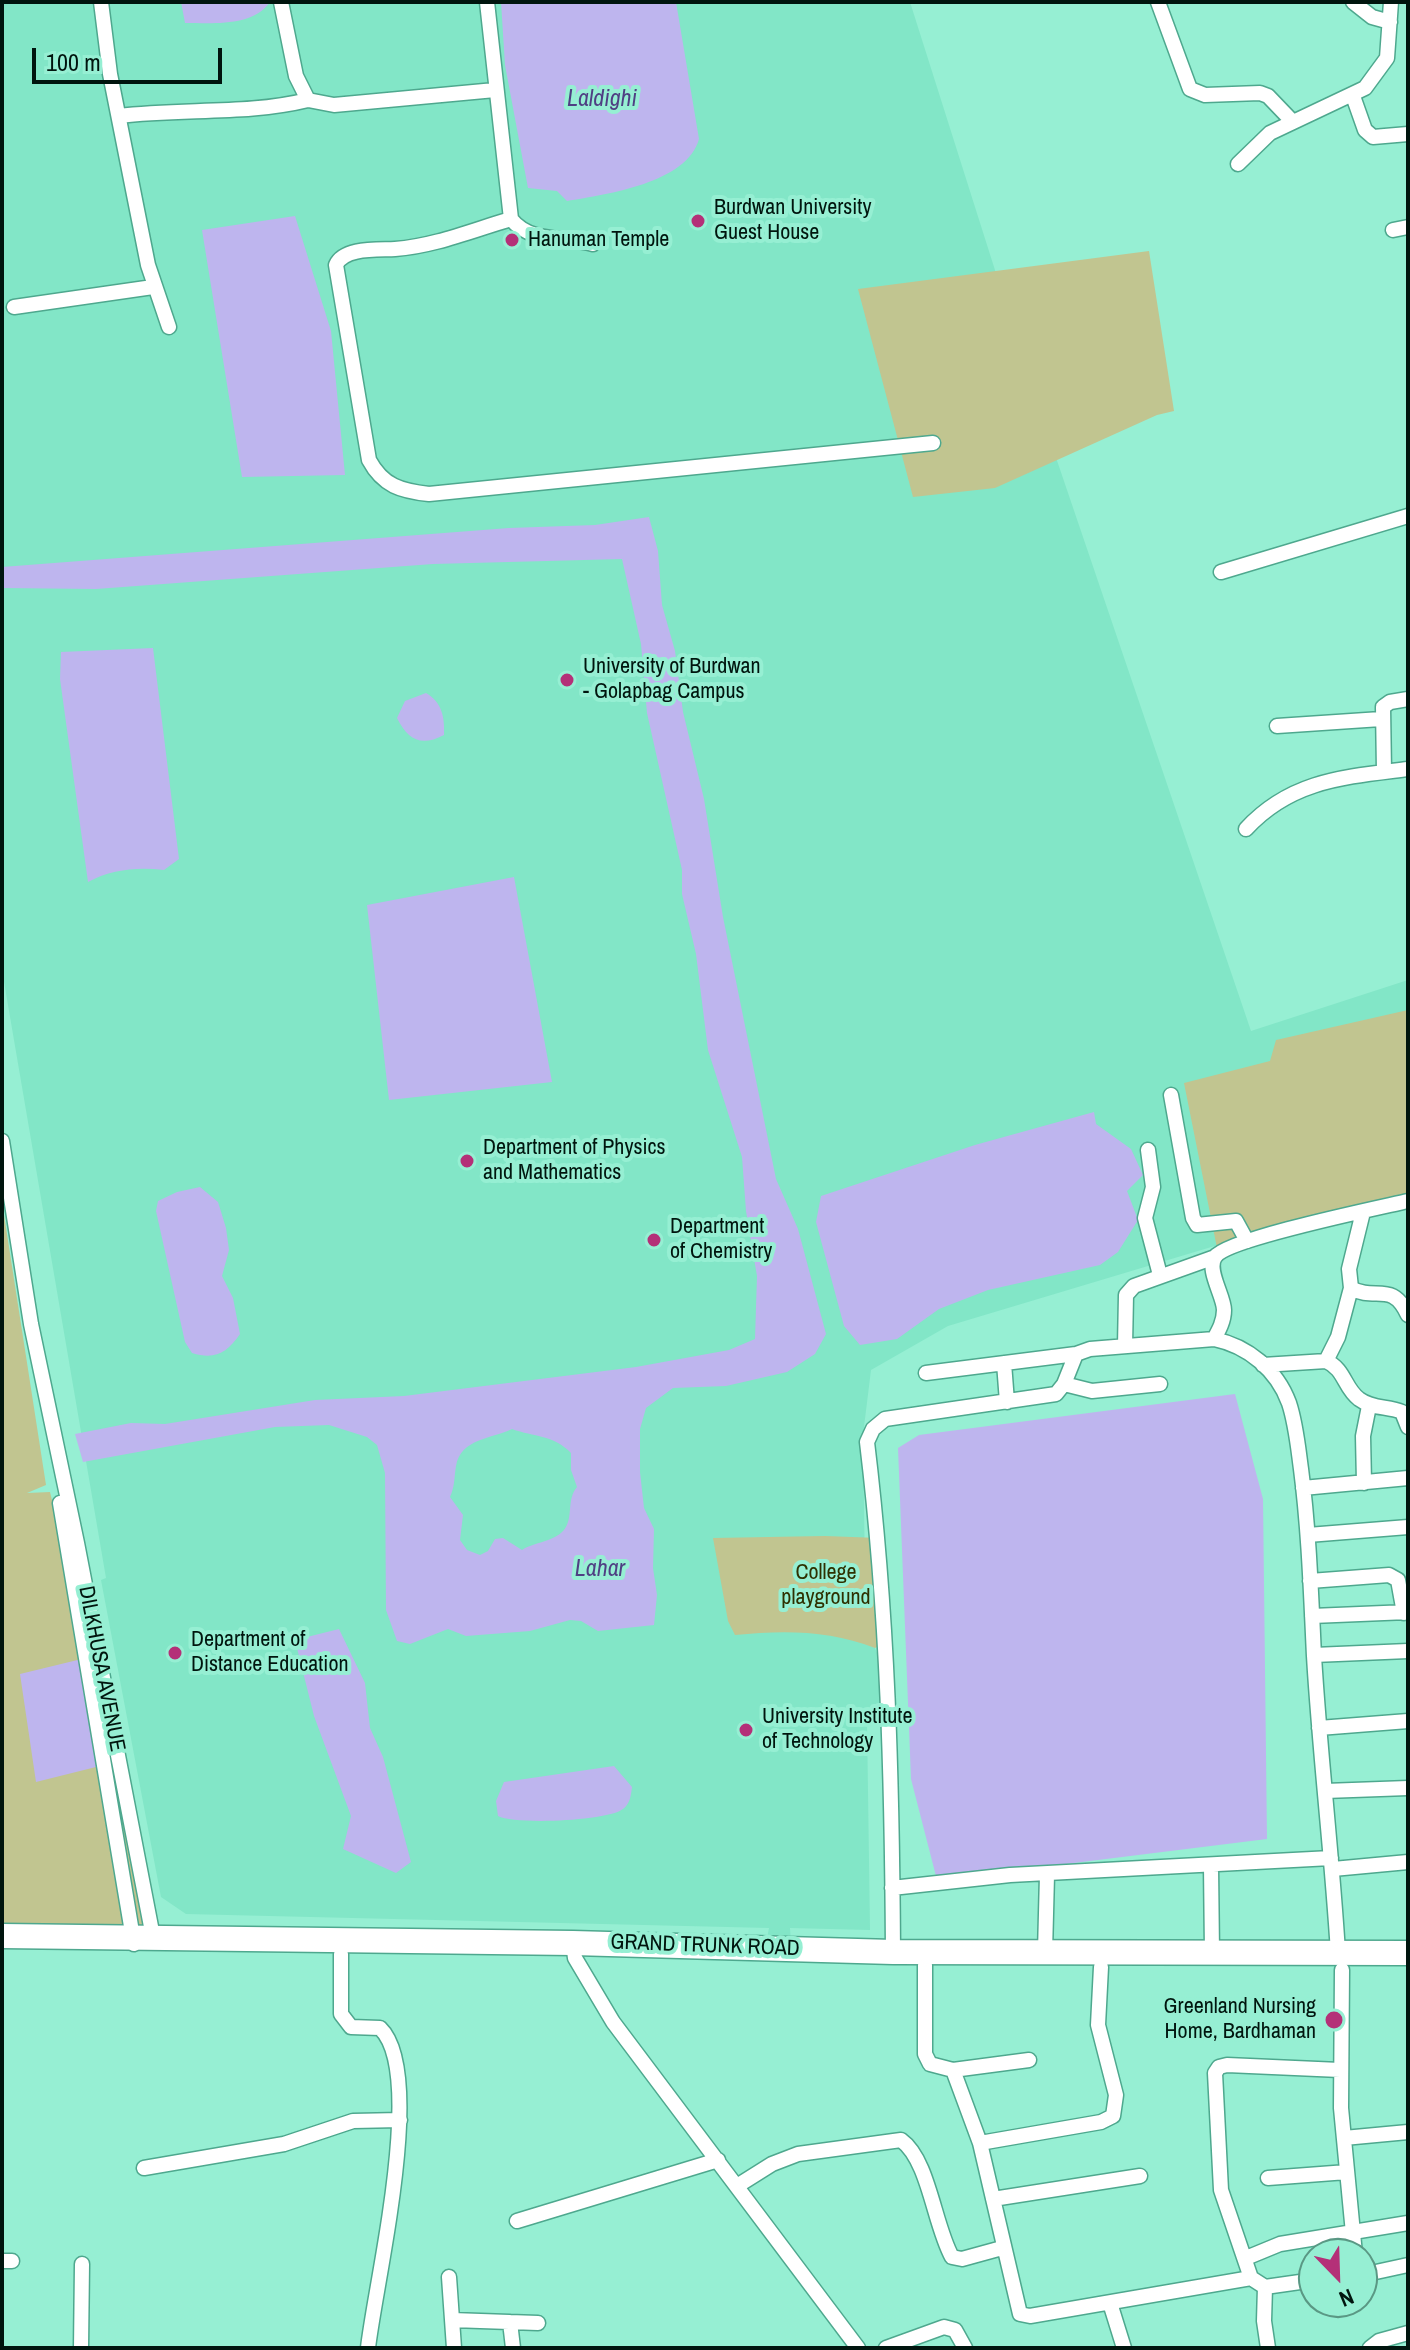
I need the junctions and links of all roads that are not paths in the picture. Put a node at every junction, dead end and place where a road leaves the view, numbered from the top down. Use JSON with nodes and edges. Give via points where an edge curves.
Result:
{"nodes":[{"id":1,"x":101,"y":2,"type":"edge"},
{"id":2,"x":281,"y":2,"type":"edge"},
{"id":3,"x":487,"y":2,"type":"edge"},
{"id":4,"x":1158,"y":2,"type":"edge"},
{"id":5,"x":1353,"y":2,"type":"edge"},
{"id":6,"x":1391,"y":2,"type":"edge"},
{"id":7,"x":1390,"y":22,"type":"junction"},
{"id":8,"x":495,"y":90,"type":"junction"},
{"id":9,"x":1353,"y":96,"type":"junction"},
{"id":10,"x":308,"y":100,"type":"junction"},
{"id":11,"x":119,"y":116,"type":"junction"},
{"id":12,"x":1292,"y":121,"type":"junction"},
{"id":13,"x":1408,"y":134,"type":"edge"},
{"id":14,"x":1238,"y":164,"type":"dead end"},
{"id":15,"x":511,"y":219,"type":"junction"},
{"id":16,"x":593,"y":244,"type":"dead end"},
{"id":17,"x":153,"y":287,"type":"junction"},
{"id":18,"x":14,"y":307,"type":"dead end"},
{"id":19,"x":169,"y":327,"type":"dead end"},
{"id":20,"x":933,"y":443,"type":"dead end"},
{"id":21,"x":1408,"y":516,"type":"edge"},
{"id":22,"x":1221,"y":572,"type":"dead end"},
{"id":23,"x":1408,"y":699,"type":"edge"},
{"id":24,"x":1381,"y":719,"type":"junction"},
{"id":25,"x":1277,"y":726,"type":"dead end"},
{"id":26,"x":1408,"y":769,"type":"edge"},
{"id":27,"x":1384,"y":772,"type":"junction"},
{"id":28,"x":1246,"y":829,"type":"dead end"},
{"id":29,"x":1171,"y":1095,"type":"dead end"},
{"id":30,"x":2,"y":1141,"type":"edge"},
{"id":31,"x":1148,"y":1150,"type":"dead end"},
{"id":32,"x":1408,"y":1201,"type":"edge"},
{"id":33,"x":1363,"y":1212,"type":"junction"},
{"id":34,"x":1247,"y":1241,"type":"junction"},
{"id":35,"x":1215,"y":1257,"type":"junction"},
{"id":36,"x":1160,"y":1275,"type":"junction"},
{"id":37,"x":1351,"y":1288,"type":"junction"},
{"id":38,"x":1408,"y":1315,"type":"edge"},
{"id":39,"x":1214,"y":1339,"type":"junction"},
{"id":40,"x":1125,"y":1346,"type":"junction"},
{"id":41,"x":1076,"y":1354,"type":"junction"},
{"id":42,"x":1326,"y":1361,"type":"junction"},
{"id":43,"x":1004,"y":1363,"type":"junction"},
{"id":44,"x":1263,"y":1365,"type":"junction"},
{"id":45,"x":926,"y":1373,"type":"dead end"},
{"id":46,"x":1064,"y":1384,"type":"junction"},
{"id":47,"x":1160,"y":1384,"type":"dead end"},
{"id":48,"x":1007,"y":1402,"type":"junction"},
{"id":49,"x":1369,"y":1406,"type":"junction"},
{"id":50,"x":1405,"y":1406,"type":"edge"},
{"id":51,"x":1408,"y":1427,"type":"edge"},
{"id":52,"x":1408,"y":1478,"type":"edge"},
{"id":53,"x":1364,"y":1483,"type":"junction"},
{"id":54,"x":1303,"y":1488,"type":"junction"},
{"id":55,"x":1408,"y":1527,"type":"edge"},
{"id":56,"x":1308,"y":1535,"type":"junction"},
{"id":57,"x":1310,"y":1581,"type":"junction"},
{"id":58,"x":1406,"y":1612,"type":"edge"},
{"id":59,"x":1312,"y":1616,"type":"junction"},
{"id":60,"x":1408,"y":1651,"type":"edge"},
{"id":61,"x":1314,"y":1655,"type":"junction"},
{"id":62,"x":1408,"y":1721,"type":"edge"},
{"id":63,"x":1319,"y":1728,"type":"junction"},
{"id":64,"x":1408,"y":1788,"type":"edge"},
{"id":65,"x":1325,"y":1791,"type":"junction"},
{"id":66,"x":1408,"y":1862,"type":"edge"},
{"id":67,"x":1332,"y":1863,"type":"junction"},
{"id":68,"x":1211,"y":1866,"type":"junction"},
{"id":69,"x":1047,"y":1875,"type":"junction"},
{"id":70,"x":892,"y":1888,"type":"junction"},
{"id":71,"x":2,"y":1936,"type":"edge"},
{"id":72,"x":144,"y":1943,"type":"junction"},
{"id":73,"x":574,"y":1950,"type":"junction"},
{"id":74,"x":2,"y":1951,"type":"edge"},
{"id":75,"x":893,"y":1952,"type":"junction"},
{"id":76,"x":1045,"y":1952,"type":"junction"},
{"id":77,"x":1212,"y":1953,"type":"junction"},
{"id":78,"x":341,"y":1954,"type":"junction"},
{"id":79,"x":1340,"y":1961,"type":"junction"},
{"id":80,"x":1400,"y":1962,"type":"edge"},
{"id":81,"x":925,"y":1965,"type":"junction"},
{"id":82,"x":1101,"y":1967,"type":"junction"},
{"id":83,"x":1029,"y":2060,"type":"dead end"},
{"id":84,"x":953,"y":2070,"type":"junction"},
{"id":85,"x":1340,"y":2070,"type":"junction"},
{"id":86,"x":400,"y":2120,"type":"junction"},
{"id":87,"x":1408,"y":2132,"type":"edge"},
{"id":88,"x":1344,"y":2138,"type":"junction"},
{"id":89,"x":980,"y":2143,"type":"junction"},
{"id":90,"x":718,"y":2160,"type":"junction"},
{"id":91,"x":144,"y":2168,"type":"dead end"},
{"id":92,"x":1347,"y":2172,"type":"junction"},
{"id":93,"x":1140,"y":2176,"type":"dead end"},
{"id":94,"x":1268,"y":2178,"type":"dead end"},
{"id":95,"x":737,"y":2186,"type":"junction"},
{"id":96,"x":993,"y":2199,"type":"junction"},
{"id":97,"x":517,"y":2221,"type":"dead end"},
{"id":98,"x":1408,"y":2223,"type":"edge"},
{"id":99,"x":1353,"y":2231,"type":"junction"},
{"id":100,"x":1354,"y":2238,"type":"edge"},
{"id":101,"x":1002,"y":2248,"type":"junction"},
{"id":102,"x":1246,"y":2258,"type":"junction"},
{"id":103,"x":82,"y":2264,"type":"dead end"},
{"id":104,"x":1408,"y":2265,"type":"edge"},
{"id":105,"x":1378,"y":2272,"type":"edge"},
{"id":106,"x":449,"y":2277,"type":"dead end"},
{"id":107,"x":1251,"y":2278,"type":"junction"},
{"id":108,"x":1298,"y":2282,"type":"edge"},
{"id":109,"x":1265,"y":2287,"type":"junction"},
{"id":110,"x":1110,"y":2303,"type":"junction"},
{"id":111,"x":452,"y":2320,"type":"junction"},
{"id":112,"x":510,"y":2322,"type":"junction"},
{"id":113,"x":538,"y":2323,"type":"dead end"},
{"id":114,"x":1408,"y":2333,"type":"edge"},
{"id":115,"x":81,"y":2348,"type":"edge"},
{"id":116,"x":368,"y":2348,"type":"edge"},
{"id":117,"x":454,"y":2348,"type":"edge"},
{"id":118,"x":513,"y":2348,"type":"edge"},
{"id":119,"x":858,"y":2348,"type":"edge"},
{"id":120,"x":886,"y":2348,"type":"edge"},
{"id":121,"x":965,"y":2348,"type":"edge"},
{"id":122,"x":1124,"y":2348,"type":"edge"},
{"id":123,"x":1268,"y":2348,"type":"edge"},
{"id":124,"x":1370,"y":2348,"type":"edge"}],
"edges":[{"from":1,"to":11,"type":"street"},
{"from":2,"to":10,"type":"street","via":[[296,76]]},
{"from":3,"to":8,"type":"street"},
{"from":4,"to":12,"type":"street","via":[[1190,89],[1205,95],[1260,93]]},
{"from":5,"to":7,"type":"street","via":[[1372,17]]},
{"from":6,"to":7,"type":"street"},
{"from":7,"to":9,"type":"street","via":[[1387,58]]},
{"from":8,"to":10,"type":"street","via":[[334,105]]},
{"from":8,"to":15,"type":"street"},
{"from":9,"to":12,"type":"street"},
{"from":9,"to":13,"type":"street","via":[[1365,130],[1373,137]]},
{"from":10,"to":11,"type":"street","via":[[279,107]]},
{"from":11,"to":17,"type":"street"},
{"from":12,"to":14,"type":"street","via":[[1253,146]]},
{"from":15,"to":16,"type":"street","via":[[536,236]]},
{"from":15,"to":20,"type":"street","via":[[422,245],[358,252],[336,265],[369,460],[376,474],[393,487],[429,494]]},
{"from":17,"to":18,"type":"street"},
{"from":17,"to":19,"type":"street"},
{"from":21,"to":22,"type":"street"},
{"from":23,"to":24,"type":"street","via":[[1383,707]]},
{"from":24,"to":25,"type":"street"},
{"from":24,"to":27,"type":"street"},
{"from":26,"to":27,"type":"street"},
{"from":27,"to":28,"type":"street","via":[[1291,793],[1265,808]]},
{"from":29,"to":34,"type":"street","via":[[1193,1218],[1204,1226],[1236,1221]]},
{"from":30,"to":72,"type":"street","name":"DILKHUSA AVENUE","via":[[44,1389],[40,1399],[72,1543]]},
{"from":31,"to":36,"type":"street","via":[[1153,1187],[1145,1218]]},
{"from":32,"to":33,"type":"street"},
{"from":33,"to":34,"type":"street"},
{"from":33,"to":37,"type":"street","via":[[1349,1269]]},
{"from":34,"to":35,"type":"street"},
{"from":35,"to":36,"type":"street"},
{"from":35,"to":39,"type":"street","via":[[1224,1306]]},
{"from":36,"to":40,"type":"street","via":[[1126,1295]]},
{"from":37,"to":38,"type":"street","via":[[1396,1296]]},
{"from":37,"to":42,"type":"street"},
{"from":39,"to":40,"type":"street"},
{"from":39,"to":44,"type":"street","via":[[1231,1343]]},
{"from":40,"to":41,"type":"street"},
{"from":41,"to":43,"type":"street"},
{"from":41,"to":46,"type":"street"},
{"from":42,"to":44,"type":"street"},
{"from":42,"to":49,"type":"street"},
{"from":43,"to":45,"type":"street"},
{"from":43,"to":48,"type":"street"},
{"from":44,"to":54,"type":"street","via":[[1288,1401]]},
{"from":46,"to":47,"type":"street","via":[[1092,1391]]},
{"from":46,"to":48,"type":"street","via":[[1056,1394]]},
{"from":48,"to":70,"type":"street","via":[[885,1419],[867,1442],[892,1733]]},
{"from":49,"to":50,"type":"street"},
{"from":49,"to":53,"type":"street","via":[[1363,1436]]},
{"from":50,"to":51,"type":"street"},
{"from":52,"to":53,"type":"street"},
{"from":53,"to":54,"type":"street"},
{"from":54,"to":56,"type":"street"},
{"from":55,"to":56,"type":"street"},
{"from":56,"to":57,"type":"street"},
{"from":57,"to":58,"type":"street","via":[[1389,1575],[1398,1580]]},
{"from":57,"to":59,"type":"street"},
{"from":58,"to":59,"type":"street"},
{"from":59,"to":61,"type":"street"},
{"from":60,"to":61,"type":"street"},
{"from":61,"to":63,"type":"street"},
{"from":62,"to":63,"type":"street"},
{"from":63,"to":65,"type":"street"},
{"from":64,"to":65,"type":"street"},
{"from":65,"to":67,"type":"street"},
{"from":66,"to":67,"type":"street"},
{"from":67,"to":68,"type":"street"},
{"from":67,"to":79,"type":"street"},
{"from":68,"to":69,"type":"street"},
{"from":68,"to":77,"type":"street"},
{"from":69,"to":70,"type":"street"},
{"from":69,"to":76,"type":"street"},
{"from":70,"to":75,"type":"street"},
{"from":71,"to":72,"type":"main road","name":"GRAND TRUNK ROAD"},
{"from":72,"to":73,"type":"main road","name":"GRAND TRUNK ROAD"},
{"from":72,"to":74,"type":"main road","name":"GRAND TRUNK ROAD"},
{"from":72,"to":78,"type":"main road","name":"GRAND TRUNK ROAD"},
{"from":73,"to":75,"type":"main road","name":"GRAND TRUNK ROAD"},
{"from":73,"to":78,"type":"main road","name":"GRAND TRUNK ROAD"},
{"from":73,"to":81,"type":"main road","name":"GRAND TRUNK ROAD"},
{"from":73,"to":90,"type":"street","via":[[613,2022]]},
{"from":75,"to":76,"type":"main road","name":"GRAND TRUNK ROAD"},
{"from":76,"to":77,"type":"main road","name":"GRAND TRUNK ROAD"},
{"from":77,"to":79,"type":"main road","name":"GRAND TRUNK ROAD"},
{"from":78,"to":86,"type":"street","via":[[341,2014],[351,2027],[380,2028],[386,2034]]},
{"from":79,"to":80,"type":"main road","name":"GRAND TRUNK ROAD"},
{"from":79,"to":82,"type":"main road","name":"GRAND TRUNK ROAD"},
{"from":79,"to":85,"type":"street"},
{"from":81,"to":82,"type":"main road","name":"GRAND TRUNK ROAD"},
{"from":81,"to":84,"type":"street","via":[[925,2054],[930,2064]]},
{"from":82,"to":89,"type":"street","via":[[1098,2025],[1116,2095],[1113,2116]]},
{"from":83,"to":84,"type":"street"},
{"from":84,"to":89,"type":"street"},
{"from":85,"to":88,"type":"street"},
{"from":85,"to":102,"type":"street","via":[[1227,2065],[1215,2073],[1221,2190]]},
{"from":86,"to":91,"type":"street","via":[[353,2121],[284,2144]]},
{"from":86,"to":116,"type":"street"},
{"from":87,"to":88,"type":"street"},
{"from":88,"to":92,"type":"street"},
{"from":89,"to":96,"type":"street"},
{"from":90,"to":95,"type":"street"},
{"from":90,"to":97,"type":"street"},
{"from":92,"to":94,"type":"street"},
{"from":92,"to":99,"type":"street"},
{"from":93,"to":96,"type":"street"},
{"from":95,"to":101,"type":"street","via":[[798,2154],[901,2140],[918,2161],[952,2257]]},
{"from":95,"to":119,"type":"street"},
{"from":96,"to":101,"type":"street"},
{"from":98,"to":99,"type":"street"},
{"from":99,"to":100,"type":"street"},
{"from":99,"to":102,"type":"street","via":[[1280,2244]]},
{"from":101,"to":110,"type":"street","via":[[1020,2314]]},
{"from":102,"to":107,"type":"street"},
{"from":103,"to":115,"type":"street"},
{"from":104,"to":105,"type":"street"},
{"from":106,"to":111,"type":"street"},
{"from":107,"to":109,"type":"street"},
{"from":107,"to":110,"type":"street"},
{"from":108,"to":109,"type":"street"},
{"from":109,"to":123,"type":"street"},
{"from":110,"to":122,"type":"street"},
{"from":111,"to":112,"type":"street"},
{"from":111,"to":117,"type":"street"},
{"from":112,"to":113,"type":"street"},
{"from":112,"to":118,"type":"street"},
{"from":114,"to":124,"type":"street"},
{"from":120,"to":121,"type":"street","via":[[944,2327],[955,2330]]}]}
